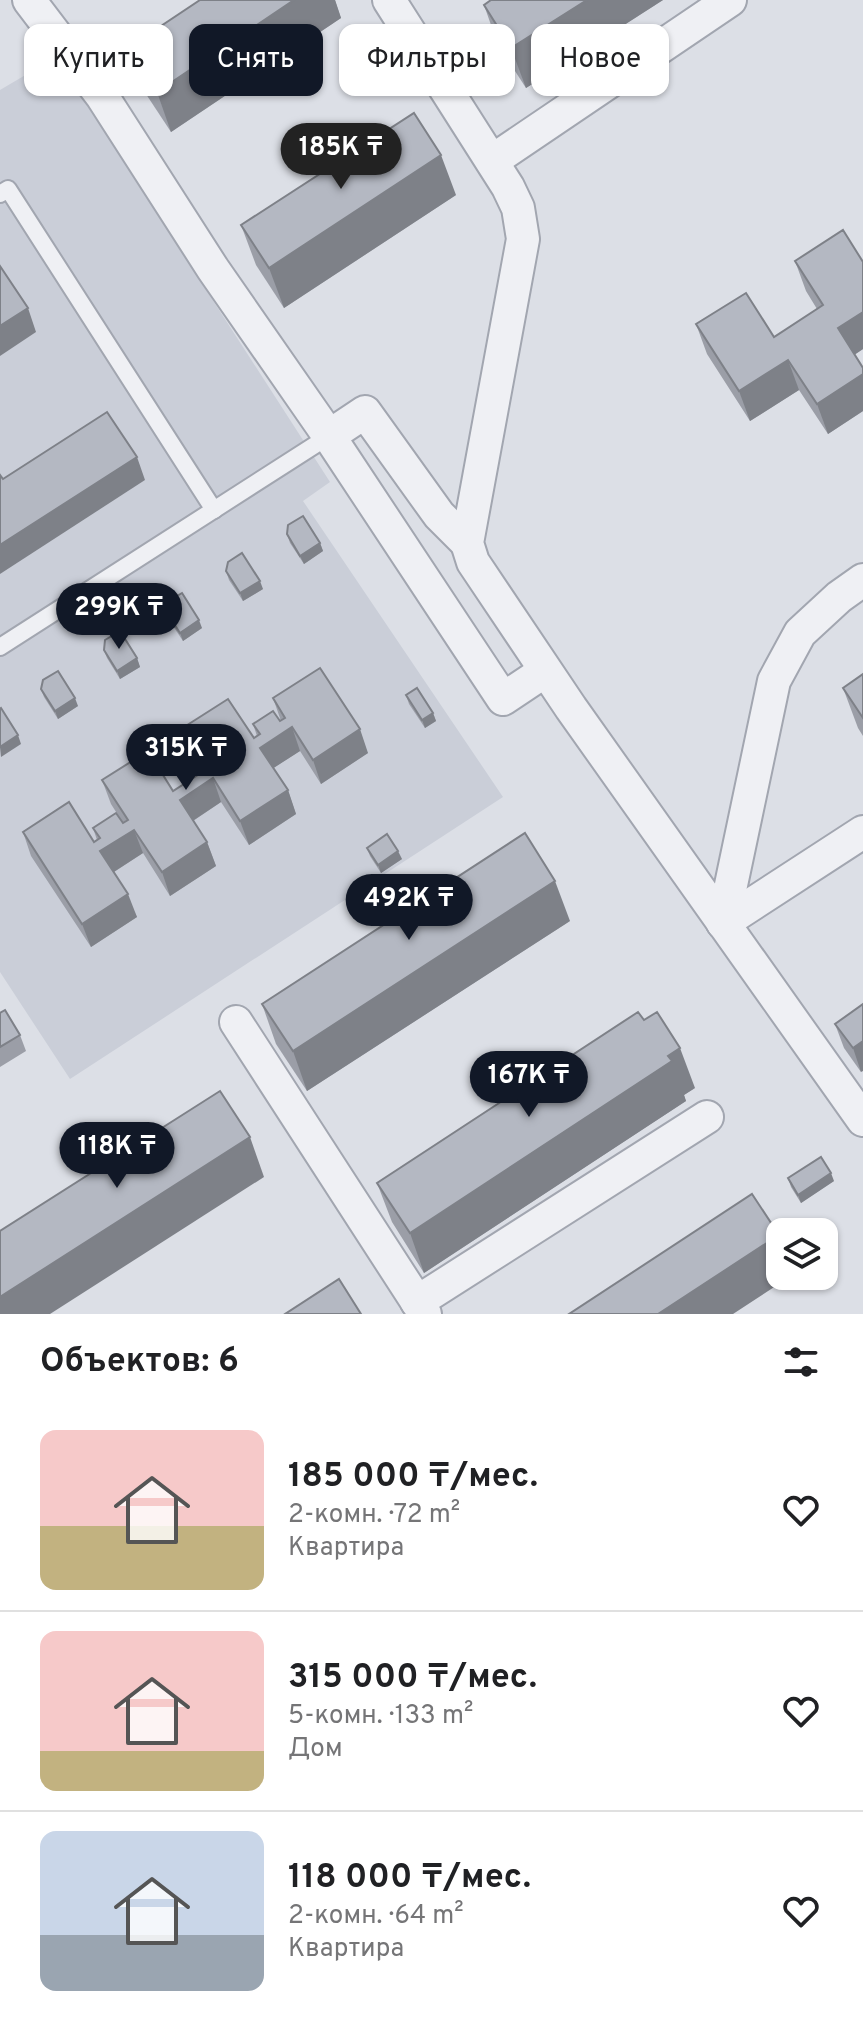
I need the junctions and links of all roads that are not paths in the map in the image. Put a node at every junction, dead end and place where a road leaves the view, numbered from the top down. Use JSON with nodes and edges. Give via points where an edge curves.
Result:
{"nodes":[{"id":1,"x":29,"y":0,"type":"edge"},
{"id":2,"x":389,"y":0,"type":"edge"},
{"id":3,"x":730,"y":0,"type":"edge"},
{"id":4,"x":492,"y":161,"type":"junction"},
{"id":5,"x":0,"y":194,"type":"edge"},
{"id":6,"x":329,"y":436,"type":"junction"},
{"id":7,"x":214,"y":510,"type":"junction"},
{"id":8,"x":467,"y":543,"type":"junction"},
{"id":9,"x":863,"y":580,"type":"edge"},
{"id":10,"x":0,"y":647,"type":"edge"},
{"id":11,"x":545,"y":671,"type":"junction"},
{"id":12,"x":863,"y":832,"type":"edge"},
{"id":13,"x":723,"y":923,"type":"junction"},
{"id":14,"x":236,"y":1022,"type":"dead end"},
{"id":15,"x":707,"y":1117,"type":"dead end"},
{"id":16,"x":863,"y":1120,"type":"edge"},
{"id":17,"x":421,"y":1308,"type":"edge"}],
"edges":[{"from":1,"to":6,"type":"street","via":[[102,96]]},
{"from":2,"to":4,"type":"street"},
{"from":3,"to":4,"type":"street"},
{"from":4,"to":8,"type":"street","via":[[518,208],[523,239]]},
{"from":5,"to":7,"type":"lane","via":[[8,189]]},
{"from":6,"to":7,"type":"lane"},
{"from":6,"to":8,"type":"street","via":[[365,412],[439,515]]},
{"from":6,"to":11,"type":"street","via":[[503,699]]},
{"from":7,"to":10,"type":"lane"},
{"from":8,"to":11,"type":"street","via":[[481,575]]},
{"from":9,"to":13,"type":"street","via":[[800,633],[774,681]]},
{"from":11,"to":13,"type":"street"},
{"from":12,"to":13,"type":"street"},
{"from":13,"to":16,"type":"street"},
{"from":14,"to":17,"type":"street"},
{"from":15,"to":17,"type":"street"}]}
